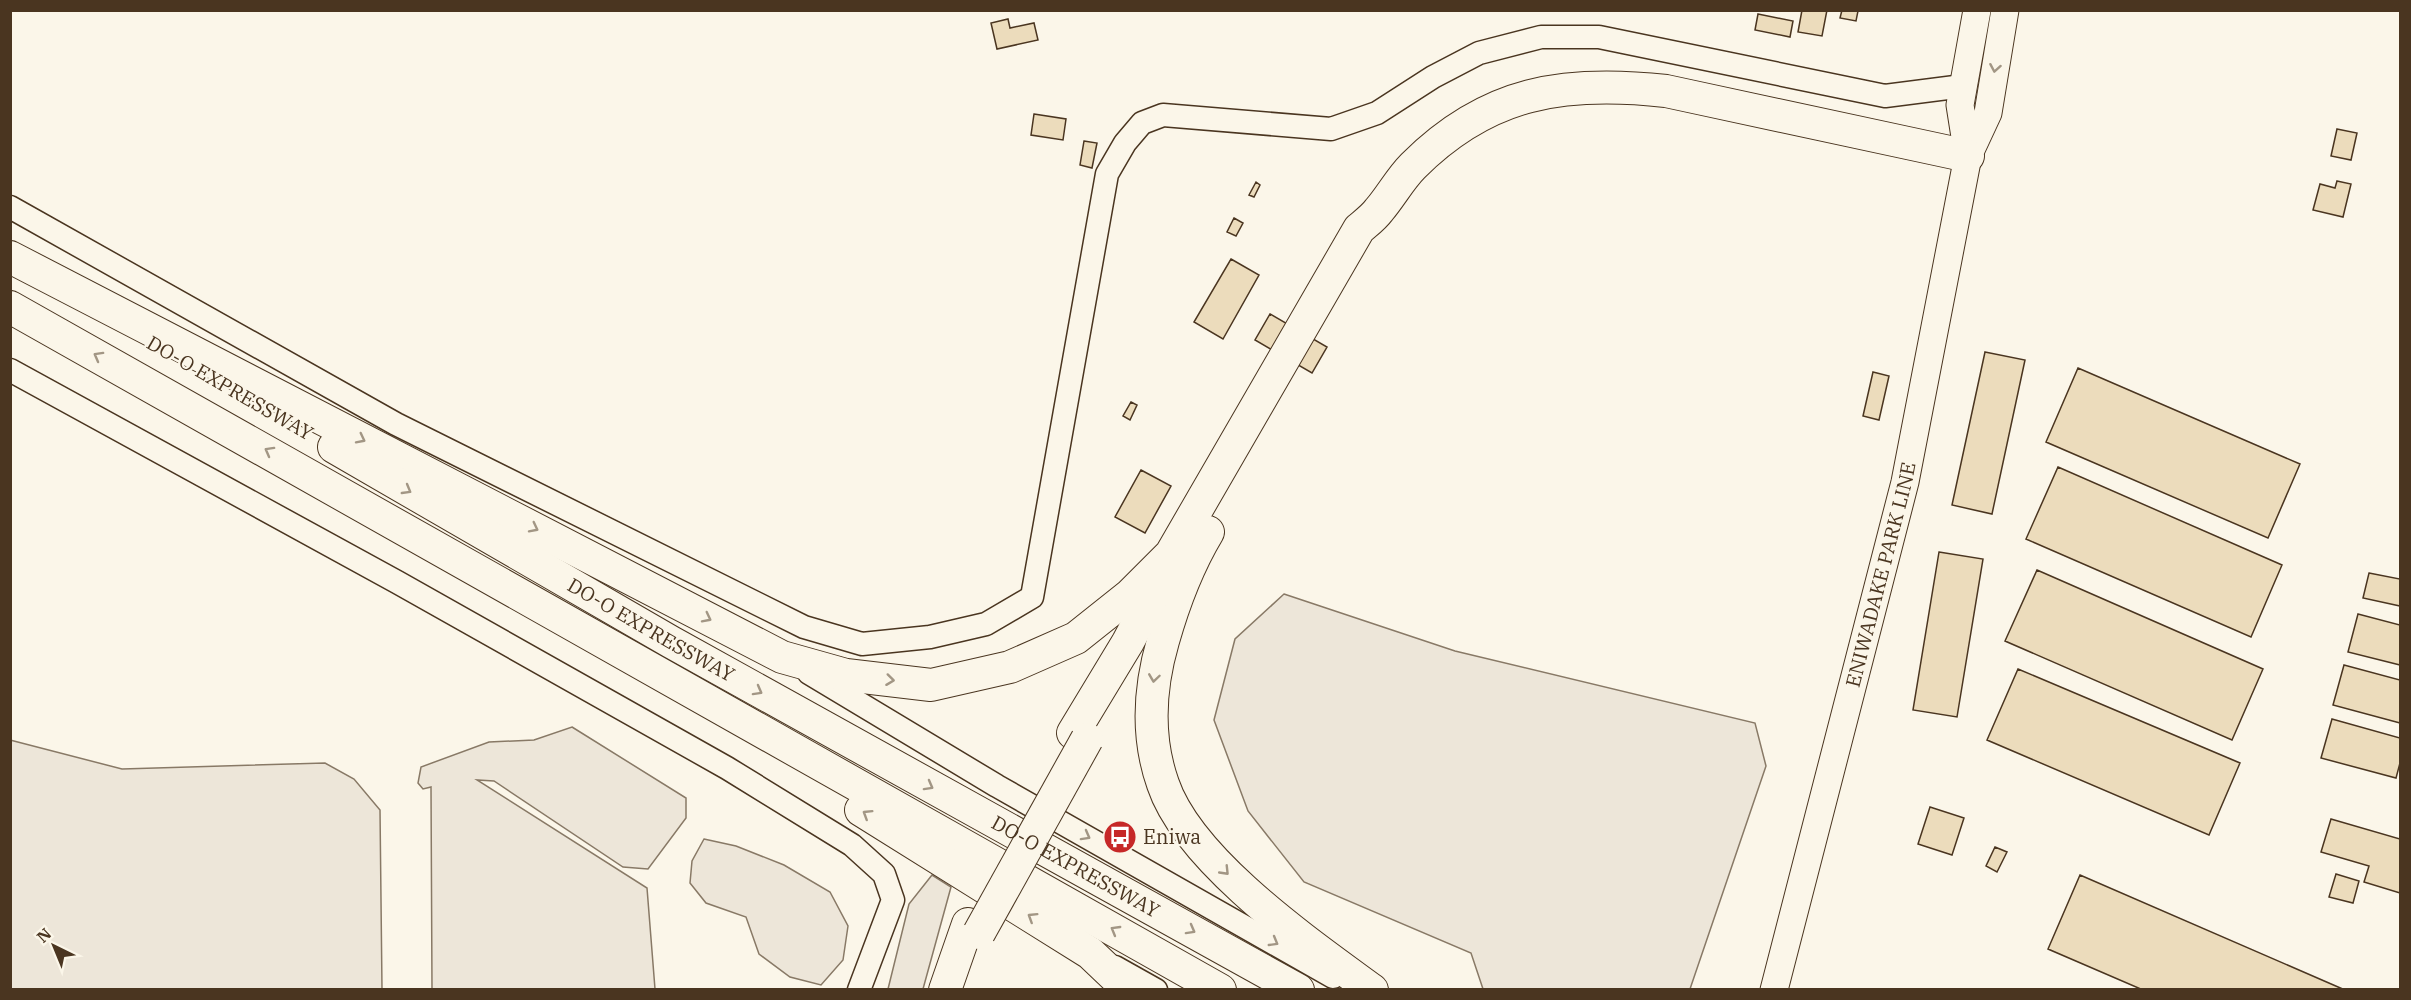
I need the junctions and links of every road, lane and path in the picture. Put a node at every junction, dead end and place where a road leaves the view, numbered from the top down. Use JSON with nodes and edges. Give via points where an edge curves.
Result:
{"nodes":[{"id":1,"x":1977,"y":10,"type":"edge"},
{"id":2,"x":2005,"y":10,"type":"edge"},
{"id":3,"x":1963,"y":86,"type":"junction"},
{"id":4,"x":1968,"y":156,"type":"junction"},
{"id":5,"x":10,"y":207,"type":"edge"},
{"id":6,"x":10,"y":259,"type":"edge"},
{"id":7,"x":10,"y":307,"type":"edge"},
{"id":8,"x":10,"y":370,"type":"edge"},
{"id":9,"x":310,"y":474,"type":"junction"},
{"id":10,"x":1180,"y":560,"type":"junction"},
{"id":11,"x":782,"y":657,"type":"junction"},
{"id":12,"x":974,"y":928,"type":"junction"},
{"id":13,"x":1090,"y":953,"type":"junction"},
{"id":14,"x":859,"y":990,"type":"edge"},
{"id":15,"x":945,"y":990,"type":"edge"},
{"id":16,"x":961,"y":990,"type":"edge"},
{"id":17,"x":1129,"y":990,"type":"edge"},
{"id":18,"x":1156,"y":990,"type":"edge"},
{"id":19,"x":1220,"y":990,"type":"edge"},
{"id":20,"x":1298,"y":990,"type":"edge"},
{"id":21,"x":1355,"y":990,"type":"edge"},
{"id":22,"x":1372,"y":990,"type":"edge"},
{"id":23,"x":1774,"y":990,"type":"edge"}],
"edges":[{"from":1,"to":3,"type":"main road","name":"ENIWADAKE PARK LINE"},
{"from":2,"to":4,"type":"main road","name":"ENIWADAKE PARK LINE","one_way":true,"via":[[1988,113]]},
{"from":3,"to":4,"type":"main road","name":"ENIWADAKE PARK LINE","via":[[1960,105]]},
{"from":3,"to":5,"type":"street","via":[[1885,96],[1599,37],[1541,37],[1479,53],[1377,113],[1330,129],[1163,115],[1142,123],[1107,174],[1032,597],[986,624],[930,637],[862,644],[804,627],[396,424]]},
{"from":4,"to":10,"type":"highway","via":[[1666,91],[1586,87],[1495,106],[1455,130],[1412,167],[1378,212],[1359,229]]},
{"from":4,"to":23,"type":"main road","name":"ENIWADAKE PARK LINE","via":[[1905,483]]},
{"from":6,"to":11,"type":"highway","one_way":true},
{"from":6,"to":20,"type":"highway","name":"DO-O EXPRESSWAY","one_way":true,"via":[[671,642]]},
{"from":9,"to":7,"type":"highway","name":"DO-O EXPRESSWAY","one_way":true},
{"from":8,"to":14,"type":"street","via":[[717,762],[852,845],[884,874],[893,900]]},
{"from":13,"to":9,"type":"highway","one_way":true},
{"from":19,"to":9,"type":"highway","name":"DO-O EXPRESSWAY","one_way":true},
{"from":11,"to":10,"type":"highway","one_way":true,"via":[[846,675],[931,685],[1010,667],[1076,638]]},
{"from":10,"to":12,"type":"highway","bridge":true},
{"from":10,"to":22,"type":"highway","one_way":true,"via":[[1149,711],[1154,752],[1164,787],[1182,820],[1233,879],[1307,942]]},
{"from":11,"to":21,"type":"street","one_way":true,"via":[[997,786]]},
{"from":12,"to":15,"type":"highway"},
{"from":12,"to":16,"type":"highway"},
{"from":13,"to":17,"type":"highway"},
{"from":13,"to":18,"type":"street"}]}
